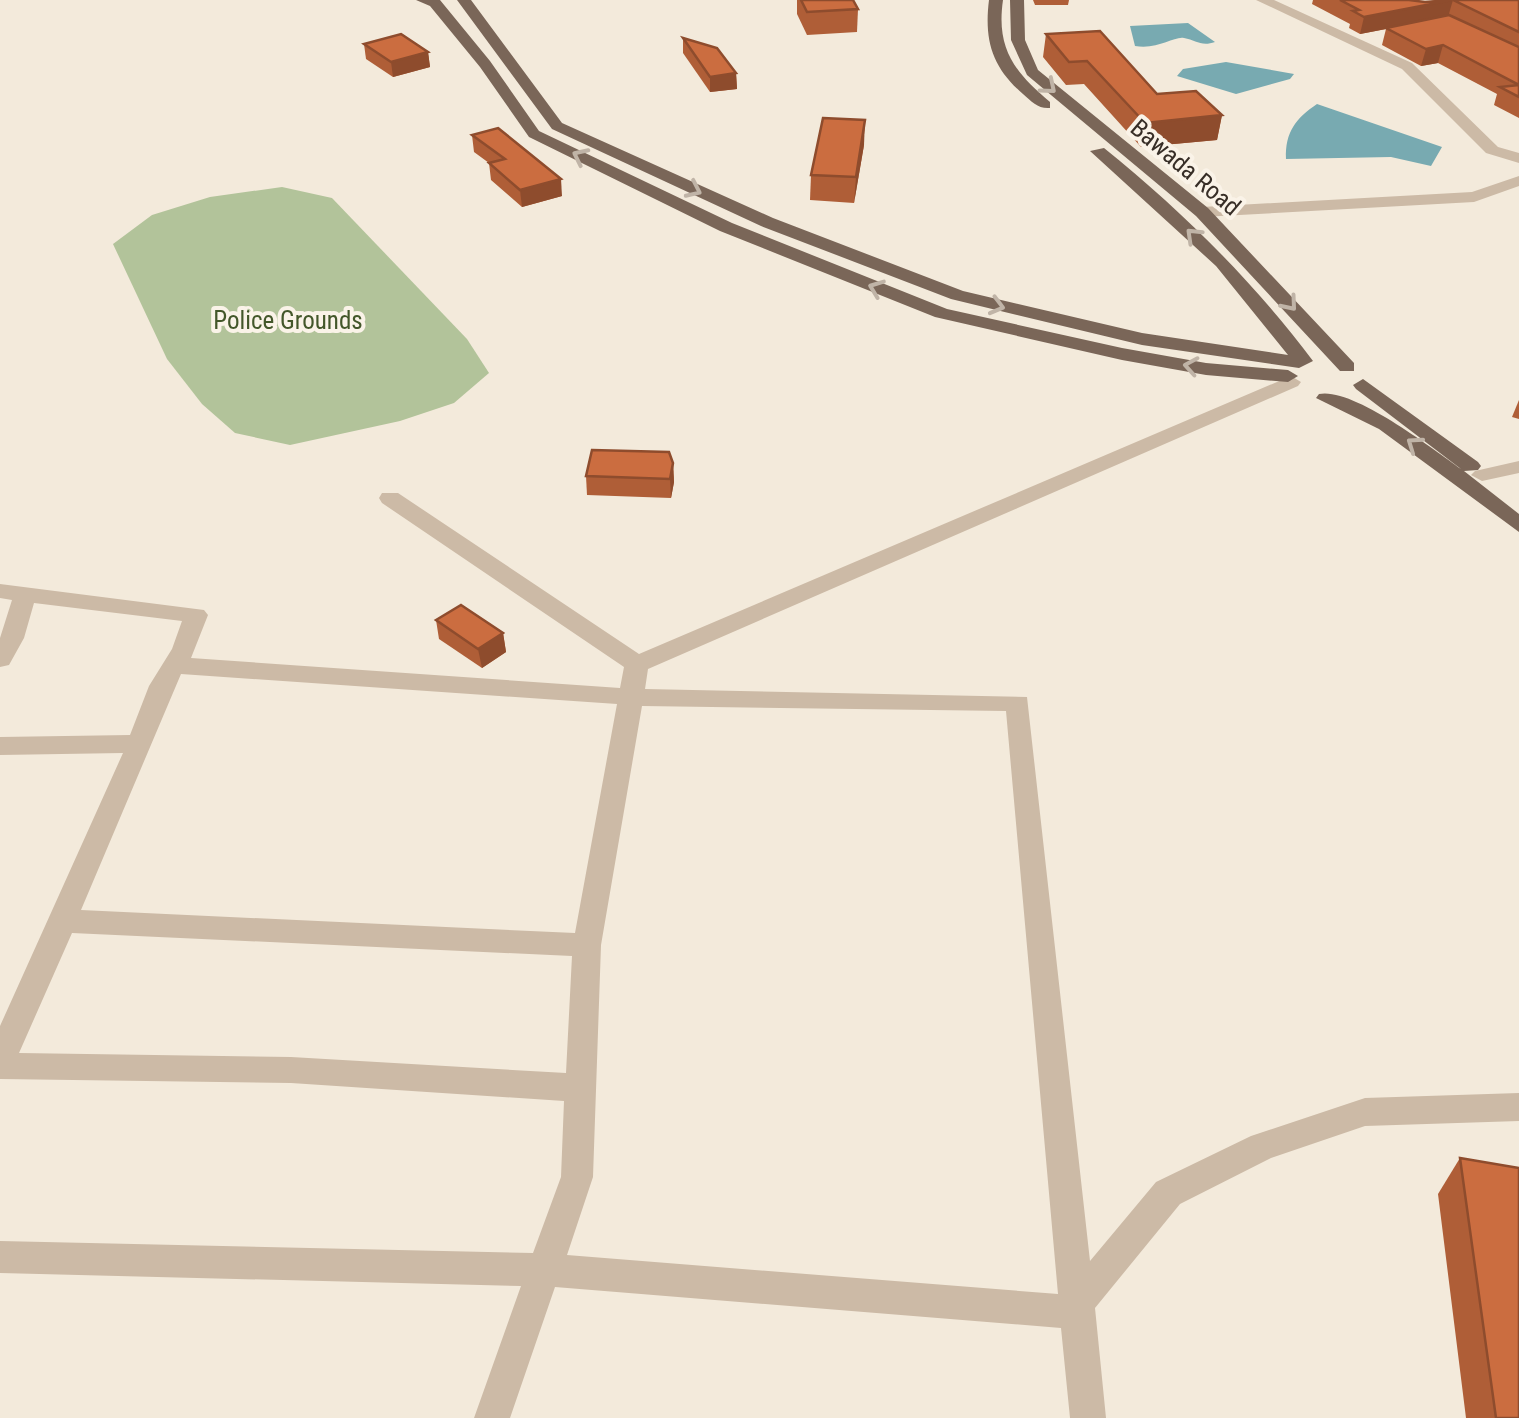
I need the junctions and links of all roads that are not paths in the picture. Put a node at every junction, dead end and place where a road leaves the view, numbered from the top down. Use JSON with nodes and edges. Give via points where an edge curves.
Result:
{"nodes":[{"id":1,"x":423,"y":0,"type":"edge"},
{"id":2,"x":464,"y":0,"type":"edge"},
{"id":3,"x":996,"y":0,"type":"edge"},
{"id":4,"x":1016,"y":0,"type":"edge"},
{"id":5,"x":1263,"y":0,"type":"edge"},
{"id":6,"x":1375,"y":39,"type":"dead end"},
{"id":7,"x":1357,"y":42,"type":"junction"},
{"id":8,"x":557,"y":126,"type":"junction"},
{"id":9,"x":534,"y":134,"type":"junction"},
{"id":10,"x":1519,"y":158,"type":"edge"},
{"id":11,"x":1519,"y":182,"type":"edge"},
{"id":12,"x":1202,"y":212,"type":"junction"},
{"id":13,"x":1348,"y":367,"type":"junction"},
{"id":14,"x":1295,"y":370,"type":"junction"},
{"id":15,"x":1363,"y":386,"type":"junction"},
{"id":16,"x":1326,"y":398,"type":"junction"},
{"id":17,"x":1519,"y":468,"type":"edge"},
{"id":18,"x":1482,"y":475,"type":"junction"},
{"id":19,"x":390,"y":498,"type":"dead end"},
{"id":20,"x":1519,"y":504,"type":"edge"},
{"id":21,"x":1519,"y":525,"type":"edge"},
{"id":22,"x":12,"y":593,"type":"edge"},
{"id":23,"x":0,"y":658,"type":"edge"},
{"id":24,"x":637,"y":664,"type":"junction"},
{"id":25,"x":174,"y":665,"type":"junction"},
{"id":26,"x":634,"y":697,"type":"junction"},
{"id":27,"x":139,"y":744,"type":"junction"},
{"id":28,"x":0,"y":746,"type":"edge"},
{"id":29,"x":64,"y":921,"type":"junction"},
{"id":30,"x":587,"y":945,"type":"junction"},
{"id":31,"x":0,"y":1063,"type":"edge"},
{"id":32,"x":582,"y":1088,"type":"junction"},
{"id":33,"x":1519,"y":1106,"type":"edge"},
{"id":34,"x":0,"y":1257,"type":"edge"},
{"id":35,"x":544,"y":1270,"type":"junction"},
{"id":36,"x":1075,"y":1305,"type":"junction"},
{"id":37,"x":492,"y":1418,"type":"edge"},
{"id":38,"x":1088,"y":1418,"type":"edge"}],
"edges":[{"from":1,"to":9,"type":"main road","via":[[435,3]]},
{"from":2,"to":8,"type":"main road"},
{"from":14,"to":3,"type":"main road","one_way":true,"via":[[1222,262],[1007,74],[994,41]]},
{"from":4,"to":12,"type":"main road","name":"Bawada Road","one_way":true,"via":[[1018,40],[1032,72]]},
{"from":5,"to":7,"type":"street"},
{"from":6,"to":7,"type":"street"},
{"from":7,"to":10,"type":"street","via":[[1407,66],[1492,150]]},
{"from":8,"to":9,"type":"main road"},
{"from":8,"to":14,"type":"main road","one_way":true,"via":[[766,222],[958,295]]},
{"from":14,"to":9,"type":"main road","one_way":true,"via":[[1206,369],[941,313],[726,227]]},
{"from":11,"to":12,"type":"street","via":[[1474,197]]},
{"from":12,"to":13,"type":"main road","name":"Bawada Road","one_way":true},
{"from":13,"to":14,"type":"main road","via":[[1333,362]]},
{"from":13,"to":15,"type":"main road","name":"Bawada Road"},
{"from":14,"to":16,"type":"main road","via":[[1305,392]]},
{"from":14,"to":24,"type":"street"},
{"from":15,"to":16,"type":"main road","via":[[1347,397]]},
{"from":15,"to":18,"type":"main road","name":"Bawada Road"},
{"from":21,"to":16,"type":"main road","one_way":true,"via":[[1386,425]]},
{"from":17,"to":18,"type":"street"},
{"from":18,"to":20,"type":"main road","name":"Bawada Road"},
{"from":19,"to":24,"type":"street"},
{"from":22,"to":23,"type":"street","via":[[12,638]]},
{"from":22,"to":25,"type":"street","via":[[196,615]]},
{"from":24,"to":26,"type":"street"},
{"from":25,"to":26,"type":"street"},
{"from":25,"to":27,"type":"street"},
{"from":26,"to":30,"type":"street"},
{"from":26,"to":36,"type":"street","via":[[1018,703]]},
{"from":27,"to":28,"type":"street"},
{"from":27,"to":29,"type":"street"},
{"from":29,"to":30,"type":"street"},
{"from":29,"to":31,"type":"street"},
{"from":30,"to":32,"type":"street"},
{"from":31,"to":32,"type":"street","via":[[292,1070]]},
{"from":32,"to":35,"type":"street","via":[[577,1176]]},
{"from":33,"to":36,"type":"street","via":[[1366,1112],[1262,1146],[1168,1193]]},
{"from":34,"to":35,"type":"street"},
{"from":35,"to":36,"type":"street","via":[[1062,1310]]},
{"from":35,"to":37,"type":"street"},
{"from":36,"to":38,"type":"street"}]}
